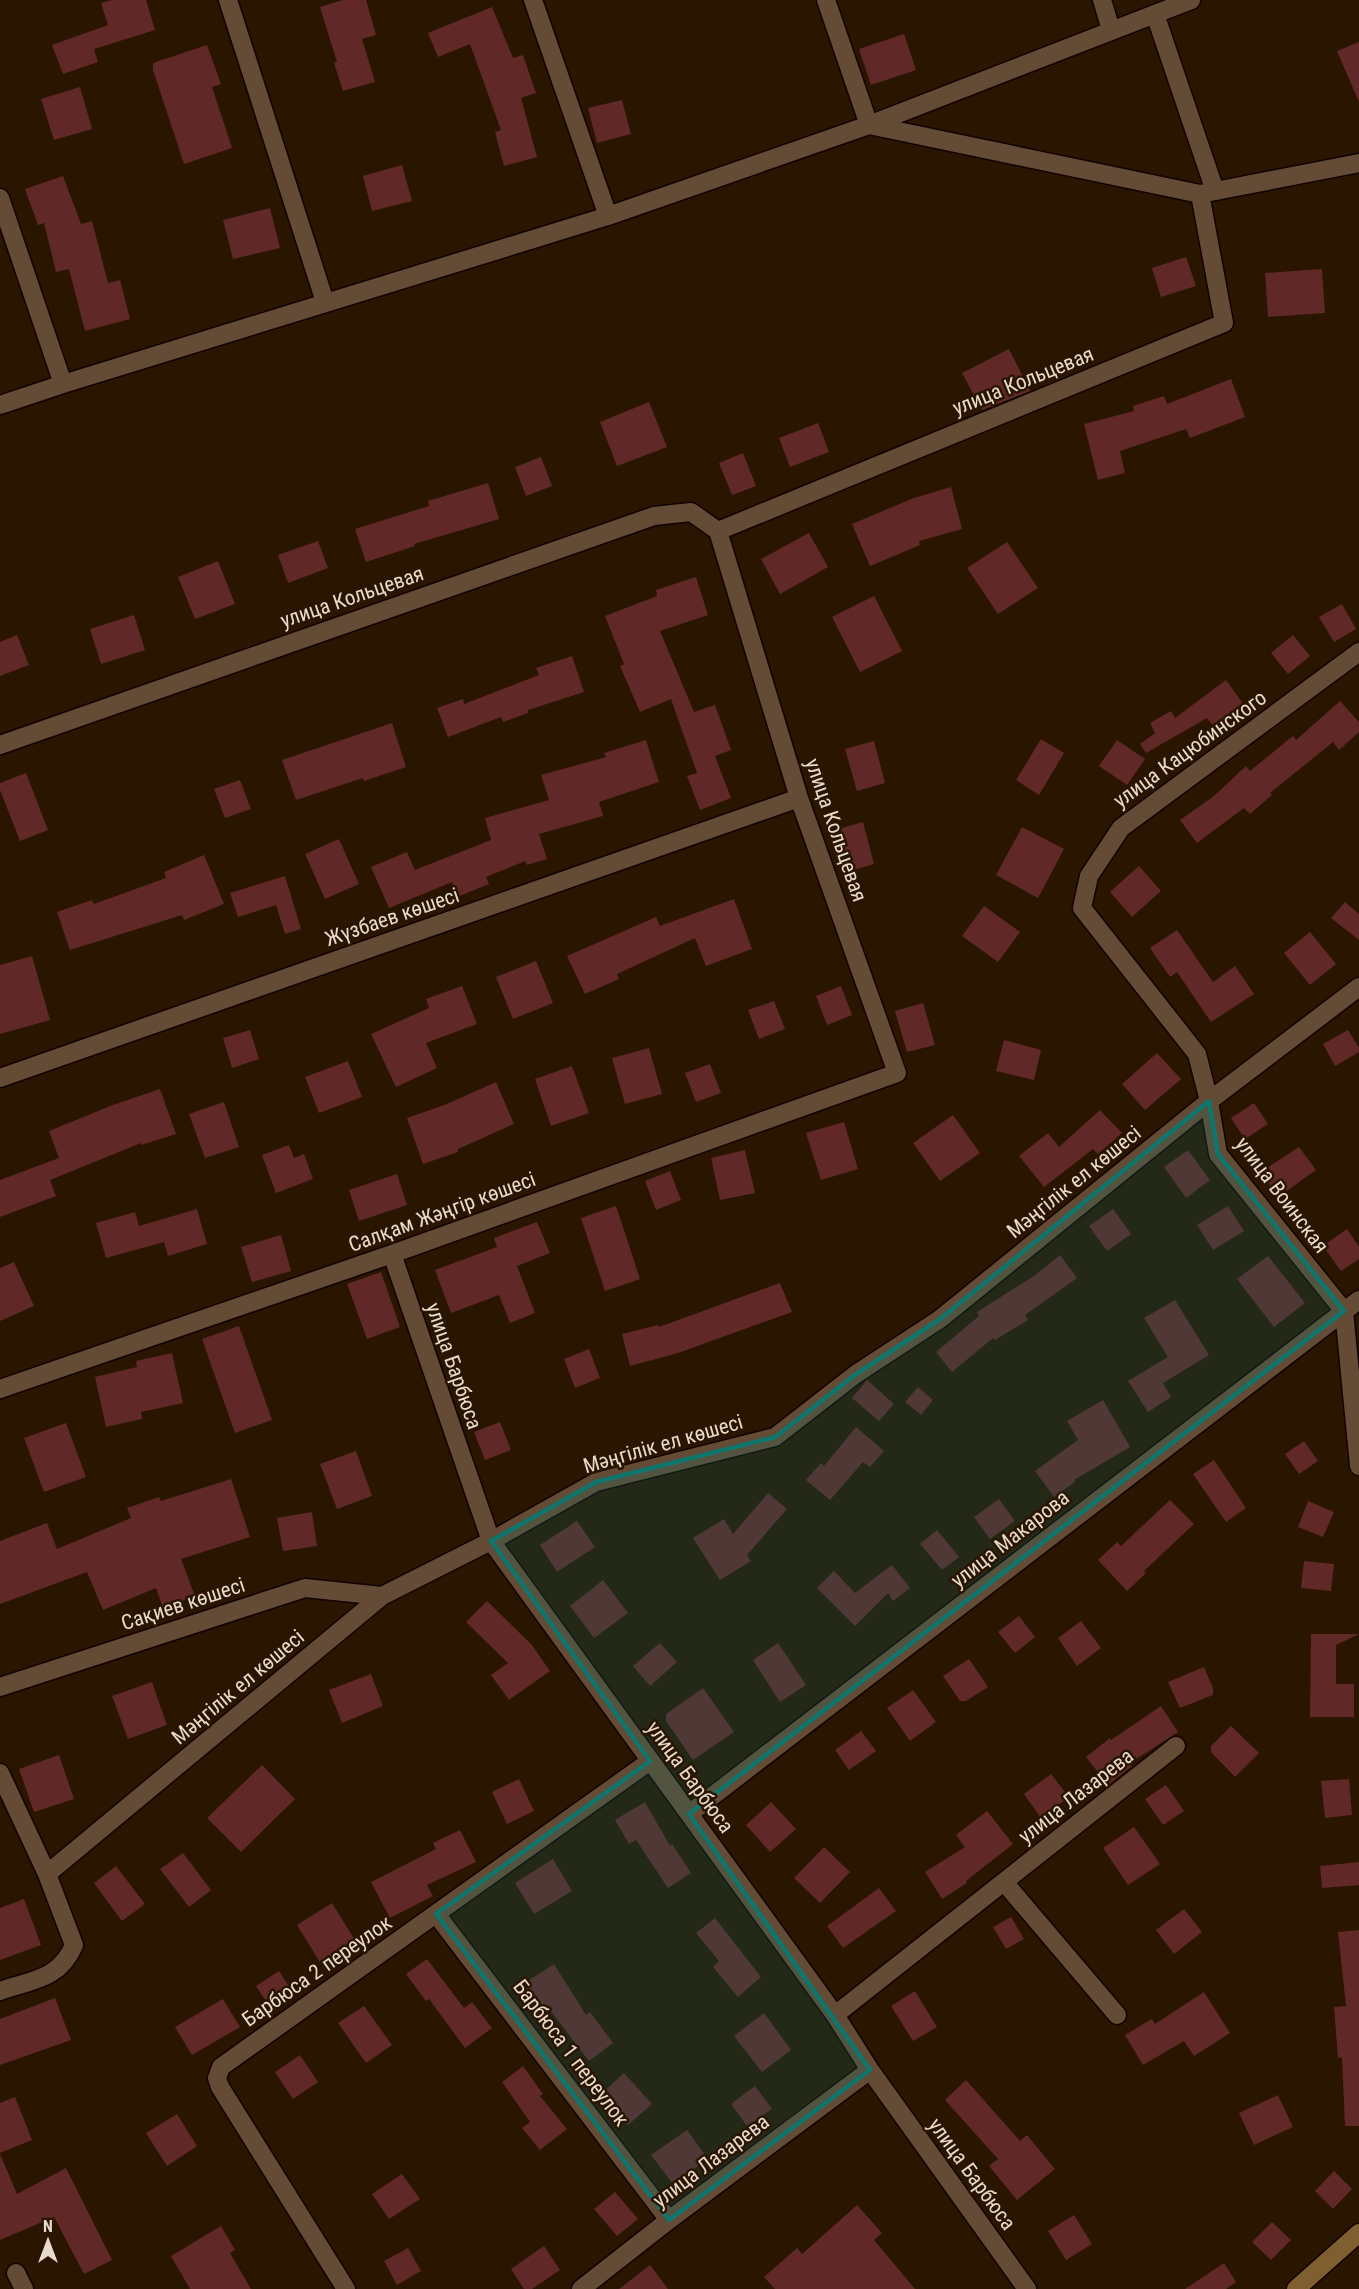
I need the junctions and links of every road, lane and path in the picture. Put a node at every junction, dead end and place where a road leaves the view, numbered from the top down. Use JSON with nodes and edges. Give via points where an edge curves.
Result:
{"nodes":[{"id":1,"x":228,"y":0,"type":"edge"},
{"id":2,"x":533,"y":0,"type":"edge"},
{"id":3,"x":825,"y":0,"type":"edge"},
{"id":4,"x":1102,"y":0,"type":"edge"},
{"id":5,"x":1191,"y":0,"type":"edge"},
{"id":6,"x":1155,"y":14,"type":"junction"},
{"id":7,"x":1111,"y":30,"type":"junction"},
{"id":8,"x":868,"y":125,"type":"junction"},
{"id":9,"x":1359,"y":163,"type":"edge"},
{"id":10,"x":1208,"y":193,"type":"junction"},
{"id":11,"x":0,"y":198,"type":"edge"},
{"id":12,"x":608,"y":216,"type":"junction"},
{"id":13,"x":326,"y":302,"type":"junction"},
{"id":14,"x":63,"y":384,"type":"junction"},
{"id":15,"x":0,"y":405,"type":"edge"},
{"id":16,"x":718,"y":531,"type":"junction"},
{"id":17,"x":1359,"y":652,"type":"edge"},
{"id":18,"x":0,"y":745,"type":"edge"},
{"id":19,"x":800,"y":798,"type":"junction"},
{"id":20,"x":1082,"y":908,"type":"joint"},
{"id":21,"x":1359,"y":987,"type":"edge"},
{"id":22,"x":897,"y":1073,"type":"joint"},
{"id":23,"x":0,"y":1078,"type":"edge"},
{"id":24,"x":1209,"y":1101,"type":"junction"},
{"id":25,"x":392,"y":1254,"type":"junction"},
{"id":26,"x":1352,"y":1305,"type":"edge"},
{"id":27,"x":0,"y":1389,"type":"edge"},
{"id":28,"x":1359,"y":1466,"type":"edge"},
{"id":29,"x":491,"y":1540,"type":"junction"},
{"id":30,"x":382,"y":1596,"type":"junction"},
{"id":31,"x":0,"y":1687,"type":"edge"},
{"id":32,"x":1176,"y":1746,"type":"dead end"},
{"id":33,"x":650,"y":1761,"type":"junction"},
{"id":34,"x":0,"y":1773,"type":"edge"},
{"id":35,"x":689,"y":1814,"type":"junction"},
{"id":36,"x":47,"y":1874,"type":"junction"},
{"id":37,"x":1004,"y":1882,"type":"junction"},
{"id":38,"x":436,"y":1914,"type":"junction"},
{"id":39,"x":0,"y":1991,"type":"edge"},
{"id":40,"x":835,"y":2015,"type":"junction"},
{"id":41,"x":1117,"y":2015,"type":"dead end"},
{"id":42,"x":870,"y":2070,"type":"junction"},
{"id":43,"x":669,"y":2220,"type":"junction"},
{"id":44,"x":1359,"y":2233,"type":"edge"},
{"id":45,"x":346,"y":2289,"type":"edge"},
{"id":46,"x":581,"y":2289,"type":"edge"},
{"id":47,"x":1027,"y":2289,"type":"edge"},
{"id":48,"x":1296,"y":2289,"type":"edge"}],
"edges":[{"from":1,"to":13,"type":"street"},
{"from":2,"to":12,"type":"street"},
{"from":3,"to":8,"type":"street"},
{"from":4,"to":7,"type":"street"},
{"from":5,"to":6,"type":"street"},
{"from":6,"to":7,"type":"street"},
{"from":6,"to":10,"type":"street"},
{"from":7,"to":8,"type":"street"},
{"from":8,"to":10,"type":"street"},
{"from":8,"to":12,"type":"street"},
{"from":9,"to":10,"type":"street"},
{"from":10,"to":16,"type":"street","name":"улица Кольцевая","via":[[1224,323]]},
{"from":11,"to":14,"type":"street"},
{"from":12,"to":13,"type":"street"},
{"from":13,"to":14,"type":"street"},
{"from":14,"to":15,"type":"street"},
{"from":16,"to":18,"type":"street","name":"улица Кольцевая","via":[[691,512],[654,516]]},
{"from":16,"to":19,"type":"street","name":"улица Кольцевая"},
{"from":17,"to":20,"type":"street","name":"улица Кацюбинского","via":[[1121,828],[1089,876]]},
{"from":19,"to":22,"type":"street","name":"улица Кольцевая"},
{"from":19,"to":23,"type":"street","name":"Жүзбаев көшесі"},
{"from":20,"to":24,"type":"street","name":"улица Воинская","via":[[1197,1054]]},
{"from":21,"to":24,"type":"street","name":"Мәңгілік ел көшесі"},
{"from":22,"to":25,"type":"street","name":"Салқам Жәңгір көшесі"},
{"from":24,"to":26,"type":"street","name":"улица Воинская","via":[[1218,1154]]},
{"from":24,"to":29,"type":"street","name":"Мәңгілік ел көшесі","via":[[940,1320],[856,1374],[775,1437],[596,1482]]},
{"from":25,"to":27,"type":"street","name":"Салқам Жәңгір көшесі"},
{"from":25,"to":29,"type":"street","name":"улица Барбюса"},
{"from":26,"to":28,"type":"street"},
{"from":26,"to":35,"type":"street","name":"улица Макарова"},
{"from":29,"to":30,"type":"street","name":"Мәңгілік ел көшесі"},
{"from":29,"to":33,"type":"street","name":"улица Барбюса"},
{"from":30,"to":31,"type":"street","name":"Сақиев көшесі","via":[[306,1588]]},
{"from":30,"to":36,"type":"street","name":"Мәңгілік ел көшесі"},
{"from":32,"to":37,"type":"street","name":"улица Лазарева"},
{"from":33,"to":35,"type":"street","name":"улица Барбюса"},
{"from":33,"to":38,"type":"street","name":"Барбюса 2 переулок"},
{"from":34,"to":36,"type":"street"},
{"from":35,"to":40,"type":"street","name":"улица Барбюса"},
{"from":36,"to":39,"type":"street","via":[[74,1945],[68,1960],[52,1974]]},
{"from":37,"to":40,"type":"street","name":"улица Лазарева"},
{"from":37,"to":41,"type":"street"},
{"from":38,"to":43,"type":"street","name":"Барбюса 1 переулок"},
{"from":38,"to":45,"type":"street","name":"Барбюса 2 переулок","via":[[220,2067],[219,2087]]},
{"from":40,"to":42,"type":"street","name":"улица Барбюса"},
{"from":42,"to":43,"type":"street","name":"улица Лазарева"},
{"from":42,"to":47,"type":"street","name":"улица Барбюса"},
{"from":43,"to":46,"type":"street","name":"улица Лазарева"},
{"from":44,"to":48,"type":"street"}]}
